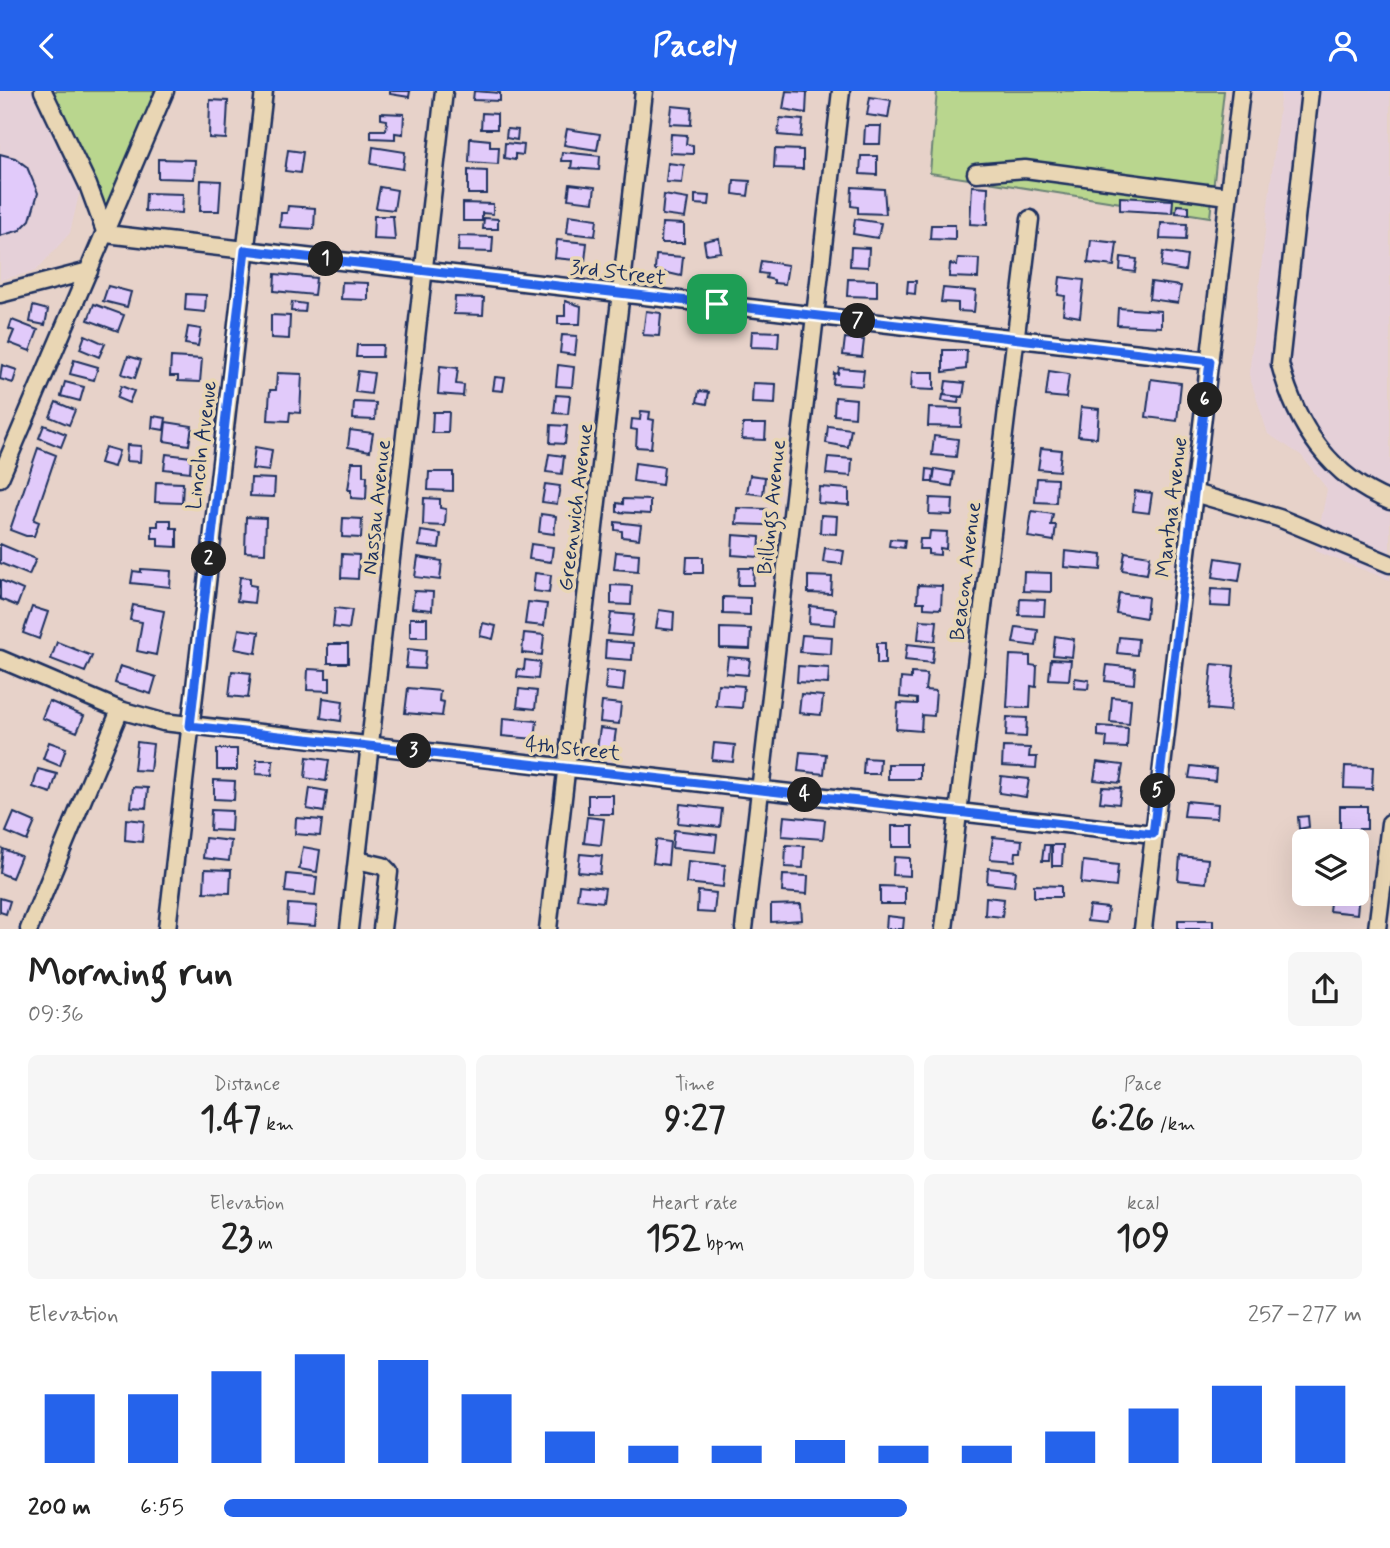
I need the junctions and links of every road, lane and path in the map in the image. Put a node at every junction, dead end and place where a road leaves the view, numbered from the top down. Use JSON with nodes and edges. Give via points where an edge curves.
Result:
{"nodes":[{"id":1,"x":43,"y":91,"type":"edge"},
{"id":2,"x":165,"y":91,"type":"edge"},
{"id":3,"x":264,"y":91,"type":"edge"},
{"id":4,"x":444,"y":91,"type":"edge"},
{"id":5,"x":644,"y":91,"type":"edge"},
{"id":6,"x":841,"y":91,"type":"edge"},
{"id":7,"x":1241,"y":91,"type":"edge"},
{"id":8,"x":1310,"y":91,"type":"edge"},
{"id":9,"x":976,"y":173,"type":"dead end"},
{"id":10,"x":1228,"y":196,"type":"junction"},
{"id":11,"x":1030,"y":219,"type":"dead end"},
{"id":12,"x":106,"y":234,"type":"junction"},
{"id":13,"x":245,"y":250,"type":"junction"},
{"id":14,"x":424,"y":270,"type":"junction"},
{"id":15,"x":89,"y":271,"type":"junction"},
{"id":16,"x":621,"y":293,"type":"junction"},
{"id":17,"x":0,"y":294,"type":"edge"},
{"id":18,"x":814,"y":315,"type":"junction"},
{"id":19,"x":1013,"y":339,"type":"junction"},
{"id":20,"x":1210,"y":361,"type":"junction"},
{"id":21,"x":0,"y":478,"type":"edge"},
{"id":22,"x":1194,"y":493,"type":"junction"},
{"id":23,"x":1390,"y":501,"type":"edge"},
{"id":24,"x":1390,"y":564,"type":"edge"},
{"id":25,"x":0,"y":659,"type":"edge"},
{"id":26,"x":120,"y":710,"type":"junction"},
{"id":27,"x":190,"y":726,"type":"junction"},
{"id":28,"x":370,"y":746,"type":"junction"},
{"id":29,"x":566,"y":768,"type":"junction"},
{"id":30,"x":760,"y":790,"type":"junction"},
{"id":31,"x":958,"y":812,"type":"junction"},
{"id":32,"x":1390,"y":823,"type":"edge"},
{"id":33,"x":1153,"y":834,"type":"junction"},
{"id":34,"x":357,"y":860,"type":"junction"},
{"id":35,"x":29,"y":929,"type":"edge"},
{"id":36,"x":167,"y":929,"type":"edge"},
{"id":37,"x":349,"y":929,"type":"edge"},
{"id":38,"x":382,"y":929,"type":"edge"},
{"id":39,"x":548,"y":929,"type":"edge"},
{"id":40,"x":744,"y":929,"type":"edge"},
{"id":41,"x":944,"y":929,"type":"edge"},
{"id":42,"x":1143,"y":929,"type":"edge"},
{"id":43,"x":1377,"y":929,"type":"edge"}],
"edges":[{"from":1,"to":12,"type":"street","via":[[89,185]]},
{"from":2,"to":12,"type":"street"},
{"from":3,"to":13,"type":"street","name":"Lincoln Avenue"},
{"from":4,"to":14,"type":"street","name":"Nassau Avenue"},
{"from":5,"to":16,"type":"street","name":"Greenwich Avenue"},
{"from":6,"to":18,"type":"street","name":"Billings Avenue"},
{"from":7,"to":10,"type":"street","name":"Mantua Avenue"},
{"from":8,"to":23,"type":"street","via":[[1280,364],[1289,399],[1335,468],[1363,490]]},
{"from":9,"to":10,"type":"street","via":[[1025,169]]},
{"from":10,"to":20,"type":"street","name":"Mantua Avenue"},
{"from":11,"to":19,"type":"street","name":"Beacon Avenue"},
{"from":12,"to":13,"type":"street","name":"3rd Street"},
{"from":12,"to":15,"type":"street"},
{"from":13,"to":14,"type":"street","name":"3rd Street"},
{"from":13,"to":27,"type":"street","name":"Lincoln Avenue"},
{"from":14,"to":16,"type":"street","name":"3rd Street"},
{"from":14,"to":28,"type":"street","name":"Nassau Avenue"},
{"from":15,"to":17,"type":"street"},
{"from":15,"to":21,"type":"street"},
{"from":16,"to":18,"type":"street","name":"3rd Street"},
{"from":16,"to":29,"type":"street","name":"Greenwich Avenue"},
{"from":18,"to":19,"type":"street","name":"3rd Street"},
{"from":18,"to":30,"type":"street","name":"Billings Avenue"},
{"from":19,"to":20,"type":"street","name":"3rd Street"},
{"from":19,"to":31,"type":"street","name":"Beacon Avenue"},
{"from":20,"to":22,"type":"street","name":"Mantua Avenue"},
{"from":22,"to":24,"type":"street","via":[[1279,517]]},
{"from":22,"to":33,"type":"street","name":"Mantua Avenue"},
{"from":25,"to":26,"type":"street","name":"4th Street"},
{"from":26,"to":27,"type":"street","name":"4th Street"},
{"from":26,"to":35,"type":"street"},
{"from":27,"to":28,"type":"street","name":"4th Street"},
{"from":27,"to":36,"type":"street","name":"Lincoln Avenue"},
{"from":28,"to":29,"type":"street","name":"4th Street"},
{"from":28,"to":34,"type":"street","name":"Nassau Avenue"},
{"from":29,"to":30,"type":"street","name":"4th Street"},
{"from":29,"to":39,"type":"street","name":"Greenwich Avenue"},
{"from":30,"to":31,"type":"street","name":"4th Street"},
{"from":30,"to":40,"type":"street","name":"Billings Avenue"},
{"from":31,"to":33,"type":"street","name":"4th Street"},
{"from":31,"to":41,"type":"street","name":"Beacon Avenue"},
{"from":32,"to":43,"type":"street"},
{"from":33,"to":42,"type":"street","name":"Mantua Avenue"},
{"from":34,"to":37,"type":"street","name":"Nassau Avenue"},
{"from":34,"to":38,"type":"street","via":[[383,866],[389,872]]}]}
